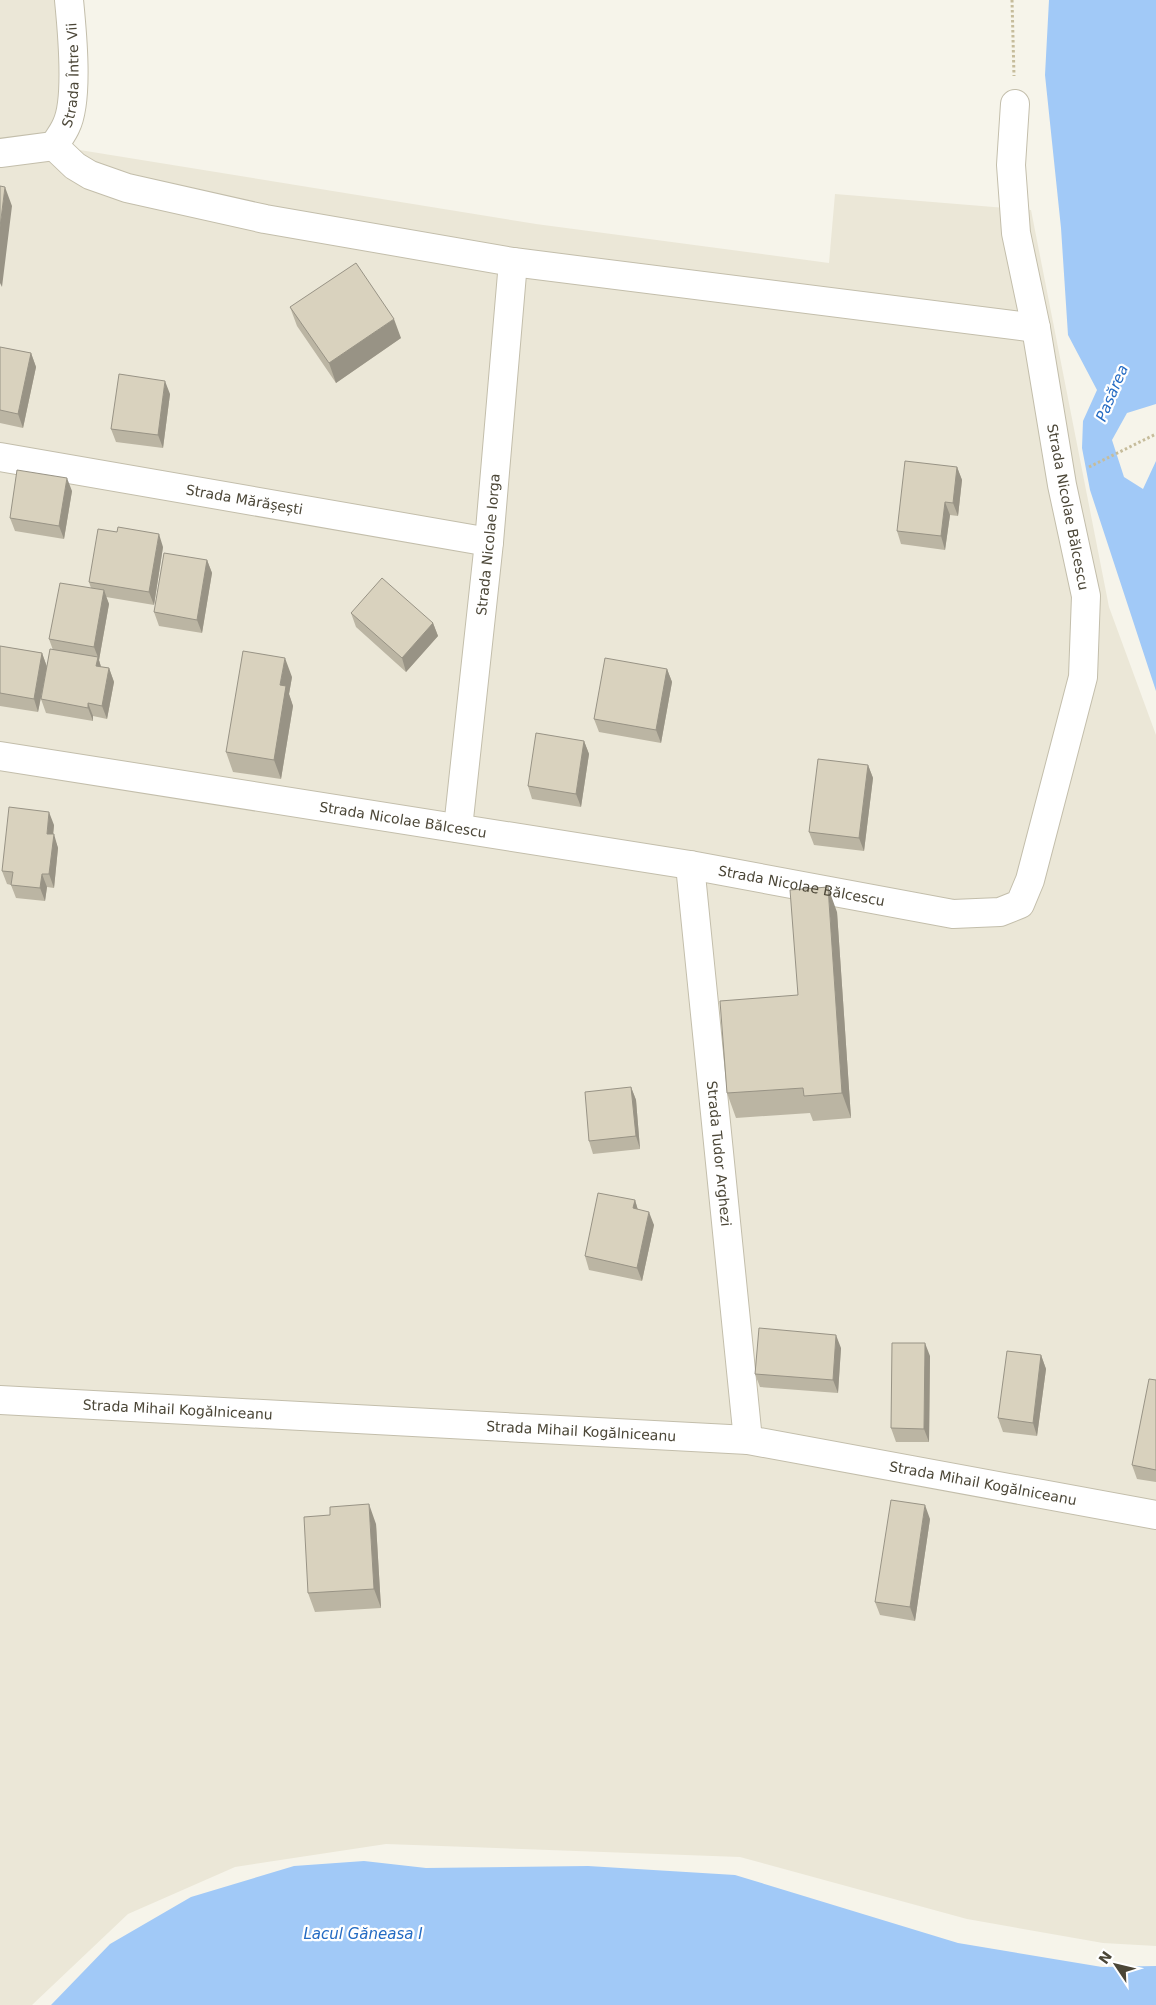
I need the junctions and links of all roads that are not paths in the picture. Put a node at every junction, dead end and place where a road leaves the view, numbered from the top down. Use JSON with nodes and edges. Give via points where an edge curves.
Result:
{"nodes":[{"id":1,"x":70,"y":0,"type":"edge"},
{"id":2,"x":1015,"y":104,"type":"road end"},
{"id":3,"x":54,"y":146,"type":"junction"},
{"id":4,"x":0,"y":153,"type":"edge"},
{"id":5,"x":513,"y":262,"type":"junction"},
{"id":6,"x":1036,"y":328,"type":"junction"},
{"id":7,"x":0,"y":457,"type":"edge"},
{"id":8,"x":489,"y":542,"type":"junction"},
{"id":9,"x":0,"y":756,"type":"edge"},
{"id":10,"x":458,"y":828,"type":"junction"},
{"id":11,"x":690,"y":866,"type":"junction"},
{"id":12,"x":0,"y":1400,"type":"edge"},
{"id":13,"x":748,"y":1440,"type":"junction"},
{"id":14,"x":1156,"y":1515,"type":"edge"}],
"edges":[{"from":1,"to":3,"type":"street","name":"Strada Între Vii","via":[[73,99],[67,125]]},
{"from":2,"to":6,"type":"street","via":[[1011,165],[1016,233]]},
{"from":3,"to":4,"type":"street"},
{"from":3,"to":5,"type":"street","via":[[90,175],[127,188],[265,220]]},
{"from":5,"to":6,"type":"street"},
{"from":5,"to":8,"type":"street","name":"Strada Nicolae Iorga"},
{"from":6,"to":11,"type":"street","name":"Strada Nicolae Bălcescu","via":[[1062,485],[1086,596],[1083,678],[1030,880],[1020,904],[1000,912],[953,914]]},
{"from":7,"to":8,"type":"street","name":"Strada Mărășești"},
{"from":8,"to":10,"type":"street","name":"Strada Nicolae Iorga"},
{"from":9,"to":10,"type":"street","name":"Strada Nicolae Bălcescu"},
{"from":10,"to":11,"type":"street","name":"Strada Nicolae Bălcescu"},
{"from":11,"to":13,"type":"street","name":"Strada Tudor Arghezi"},
{"from":12,"to":13,"type":"street","name":"Strada Mihail Kogălniceanu"},
{"from":13,"to":14,"type":"street","name":"Strada Mihail Kogălniceanu"}]}
